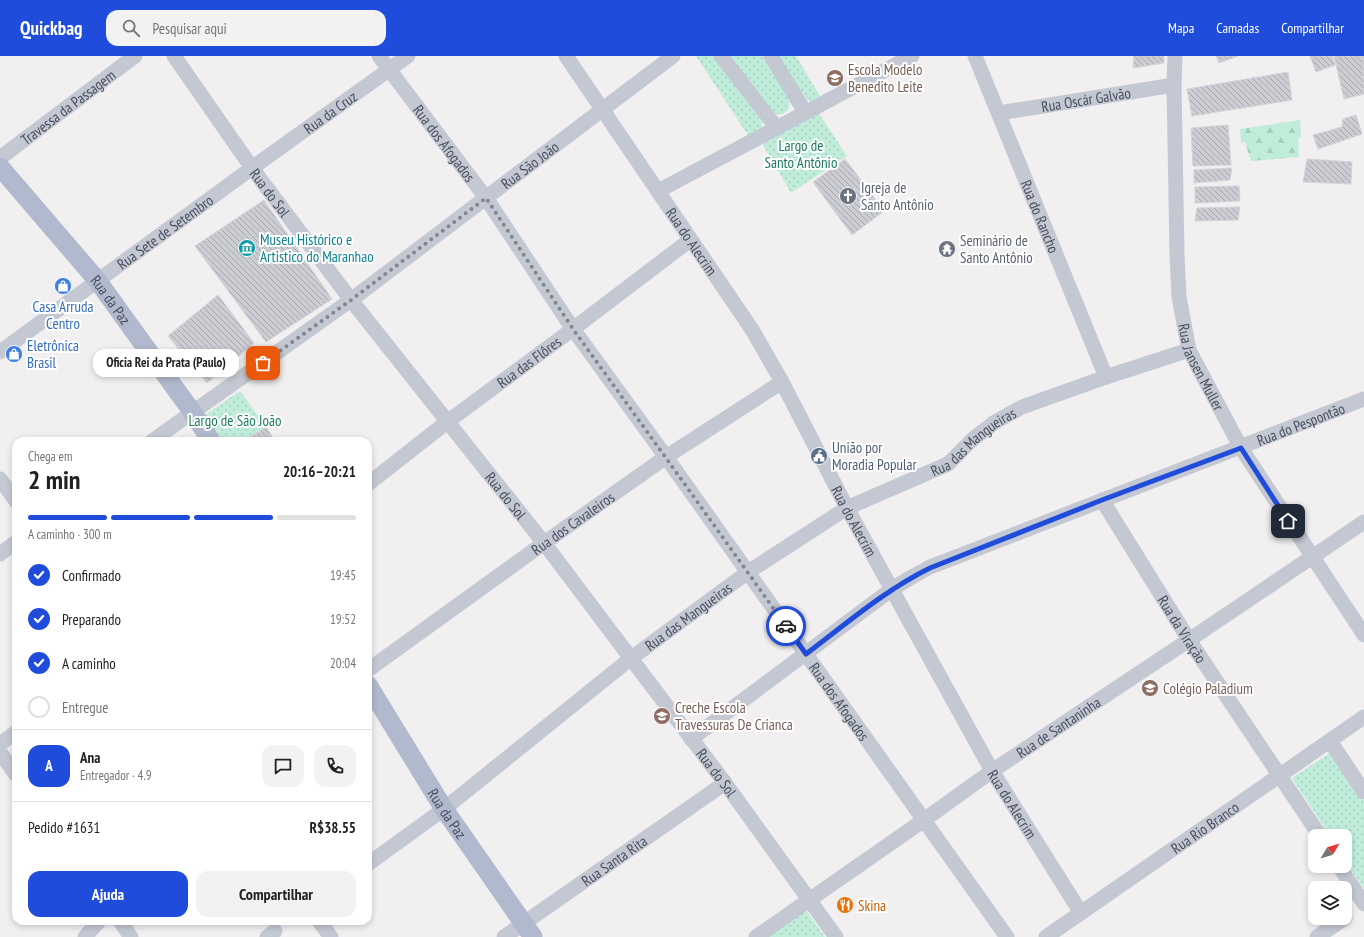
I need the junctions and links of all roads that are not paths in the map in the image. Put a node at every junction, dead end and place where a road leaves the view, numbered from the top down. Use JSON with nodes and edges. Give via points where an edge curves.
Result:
{"nodes":[{"id":1,"x":135,"y":56,"type":"edge"},
{"id":2,"x":174,"y":56,"type":"edge"},
{"id":3,"x":379,"y":56,"type":"edge"},
{"id":4,"x":408,"y":56,"type":"edge"},
{"id":5,"x":566,"y":56,"type":"edge"},
{"id":6,"x":673,"y":56,"type":"edge"},
{"id":7,"x":721,"y":56,"type":"edge"},
{"id":8,"x":771,"y":56,"type":"edge"},
{"id":9,"x":912,"y":56,"type":"edge"},
{"id":10,"x":975,"y":56,"type":"edge"},
{"id":11,"x":1175,"y":56,"type":"edge"},
{"id":12,"x":389,"y":70,"type":"junction"},
{"id":13,"x":1174,"y":85,"type":"junction"},
{"id":14,"x":602,"y":109,"type":"junction"},
{"id":15,"x":805,"y":112,"type":"junction"},
{"id":16,"x":998,"y":113,"type":"junction"},
{"id":17,"x":776,"y":128,"type":"junction"},
{"id":18,"x":0,"y":158,"type":"edge"},
{"id":19,"x":0,"y":167,"type":"edge"},
{"id":20,"x":252,"y":168,"type":"junction"},
{"id":21,"x":658,"y":191,"type":"junction"},
{"id":22,"x":486,"y":198,"type":"junction"},
{"id":23,"x":690,"y":240,"type":"junction"},
{"id":24,"x":97,"y":280,"type":"junction"},
{"id":25,"x":351,"y":300,"type":"junction"},
{"id":26,"x":573,"y":329,"type":"junction"},
{"id":27,"x":1189,"y":350,"type":"junction"},
{"id":28,"x":0,"y":352,"type":"edge"},
{"id":29,"x":1106,"y":377,"type":"junction"},
{"id":30,"x":782,"y":382,"type":"junction"},
{"id":31,"x":1364,"y":399,"type":"edge"},
{"id":32,"x":193,"y":414,"type":"junction"},
{"id":33,"x":447,"y":422,"type":"junction"},
{"id":34,"x":158,"y":437,"type":"edge"},
{"id":35,"x":208,"y":437,"type":"edge"},
{"id":36,"x":1241,"y":448,"type":"junction"},
{"id":37,"x":666,"y":458,"type":"junction"},
{"id":38,"x":0,"y":479,"type":"edge"},
{"id":39,"x":372,"y":481,"type":"edge"},
{"id":40,"x":12,"y":496,"type":"edge"},
{"id":41,"x":1102,"y":500,"type":"junction"},
{"id":42,"x":847,"y":508,"type":"junction"},
{"id":43,"x":1364,"y":522,"type":"edge"},
{"id":44,"x":544,"y":543,"type":"junction"},
{"id":45,"x":12,"y":545,"type":"edge"},
{"id":46,"x":0,"y":554,"type":"edge"},
{"id":47,"x":1312,"y":557,"type":"junction"},
{"id":48,"x":748,"y":572,"type":"junction"},
{"id":49,"x":892,"y":589,"type":"junction"},
{"id":50,"x":1364,"y":636,"type":"edge"},
{"id":51,"x":1189,"y":640,"type":"junction"},
{"id":52,"x":806,"y":654,"type":"junction"},
{"id":53,"x":630,"y":659,"type":"junction"},
{"id":54,"x":372,"y":667,"type":"edge"},
{"id":55,"x":372,"y":692,"type":"edge"},
{"id":56,"x":1364,"y":717,"type":"edge"},
{"id":57,"x":12,"y":735,"type":"edge"},
{"id":58,"x":691,"y":739,"type":"junction"},
{"id":59,"x":1330,"y":741,"type":"junction"},
{"id":60,"x":0,"y":744,"type":"edge"},
{"id":61,"x":0,"y":752,"type":"edge"},
{"id":62,"x":12,"y":769,"type":"edge"},
{"id":63,"x":992,"y":771,"type":"junction"},
{"id":64,"x":1280,"y":775,"type":"junction"},
{"id":65,"x":725,"y":783,"type":"junction"},
{"id":66,"x":1364,"y":792,"type":"edge"},
{"id":67,"x":444,"y":809,"type":"junction"},
{"id":68,"x":924,"y":820,"type":"junction"},
{"id":69,"x":1315,"y":829,"type":"edge"},
{"id":70,"x":372,"y":861,"type":"edge"},
{"id":71,"x":1344,"y":873,"type":"edge"},
{"id":72,"x":810,"y":899,"type":"junction"},
{"id":73,"x":1364,"y":904,"type":"edge"},
{"id":74,"x":1080,"y":913,"type":"junction"},
{"id":75,"x":1352,"y":913,"type":"edge"},
{"id":76,"x":96,"y":925,"type":"edge"},
{"id":77,"x":123,"y":925,"type":"edge"},
{"id":78,"x":321,"y":925,"type":"edge"},
{"id":79,"x":1335,"y":925,"type":"edge"},
{"id":80,"x":528,"y":930,"type":"edge"},
{"id":81,"x":85,"y":937,"type":"edge"},
{"id":82,"x":131,"y":937,"type":"edge"},
{"id":83,"x":330,"y":937,"type":"edge"},
{"id":84,"x":504,"y":937,"type":"edge"},
{"id":85,"x":756,"y":937,"type":"edge"},
{"id":86,"x":836,"y":937,"type":"edge"},
{"id":87,"x":1007,"y":937,"type":"edge"},
{"id":88,"x":1046,"y":937,"type":"edge"},
{"id":89,"x":1317,"y":937,"type":"edge"}],
"edges":[{"from":1,"to":18,"type":"street","name":"Travessa da Passagem"},
{"from":2,"to":20,"type":"street","name":"Rua do Sol"},
{"from":3,"to":12,"type":"street","name":"Rua dos Afogados"},
{"from":4,"to":12,"type":"street","name":"Rua da Cruz"},
{"from":5,"to":14,"type":"street","name":"Rua do Alecrim"},
{"from":6,"to":14,"type":"street","name":"Rua São João"},
{"from":7,"to":17,"type":"street"},
{"from":8,"to":15,"type":"street"},
{"from":9,"to":15,"type":"street"},
{"from":10,"to":16,"type":"street","name":"Rua do Rancho"},
{"from":11,"to":13,"type":"street","name":"Rua Jansen Muller"},
{"from":12,"to":20,"type":"street","name":"Rua da Cruz"},
{"from":12,"to":22,"type":"street","name":"Rua dos Afogados"},
{"from":13,"to":16,"type":"street","name":"Rua Oscár Galvão"},
{"from":13,"to":27,"type":"street","name":"Rua Jansen Muller","via":[[1177,254],[1180,297]]},
{"from":14,"to":21,"type":"street","name":"Rua do Alecrim"},
{"from":14,"to":22,"type":"street","name":"Rua São João"},
{"from":15,"to":17,"type":"street"},
{"from":16,"to":29,"type":"street","name":"Rua do Rancho"},
{"from":17,"to":21,"type":"street"},
{"from":19,"to":24,"type":"main road","name":"Rua da Paz"},
{"from":20,"to":24,"type":"street","name":"Rua Sete de Setembro"},
{"from":20,"to":25,"type":"street","name":"Rua do Sol"},
{"from":21,"to":23,"type":"street","name":"Rua do Alecrim"},
{"from":22,"to":25,"type":"street","name":"Rua São João"},
{"from":22,"to":26,"type":"street","name":"Rua dos Afogados"},
{"from":23,"to":26,"type":"street","name":"Rua das Flôres"},
{"from":23,"to":30,"type":"street","name":"Rua do Alecrim","via":[[753,330]]},
{"from":24,"to":28,"type":"street","name":"Rua Sete de Setembro"},
{"from":24,"to":32,"type":"main road","name":"Rua da Paz"},
{"from":25,"to":32,"type":"street","name":"Rua São João"},
{"from":25,"to":33,"type":"street","name":"Rua do Sol"},
{"from":26,"to":33,"type":"street","name":"Rua das Flôres"},
{"from":26,"to":37,"type":"street","name":"Rua dos Afogados"},
{"from":27,"to":29,"type":"street","name":"Rua das Mangueiras"},
{"from":27,"to":36,"type":"street","name":"Rua Jansen Muller"},
{"from":29,"to":42,"type":"street","name":"Rua das Mangueiras","via":[[1022,407],[995,422],[948,464]]},
{"from":30,"to":37,"type":"street","name":"Rua dos Cavaleiros"},
{"from":30,"to":42,"type":"street","name":"Rua do Alecrim"},
{"from":31,"to":36,"type":"street","name":"Rua do Pespontão"},
{"from":32,"to":34,"type":"street","name":"Rua São João"},
{"from":32,"to":35,"type":"main road","name":"Rua da Paz"},
{"from":33,"to":39,"type":"street","name":"Rua das Flôres"},
{"from":33,"to":44,"type":"street","name":"Rua do Sol"},
{"from":36,"to":41,"type":"street","name":"Rua do Pespontão"},
{"from":36,"to":47,"type":"street","name":"Rua Jansen Muller"},
{"from":37,"to":44,"type":"street","name":"Rua dos Cavaleiros"},
{"from":37,"to":48,"type":"street","name":"Rua dos Afogados"},
{"from":38,"to":40,"type":"street"},
{"from":41,"to":49,"type":"street","name":"Rua do Pespontão","via":[[930,568]]},
{"from":41,"to":51,"type":"street","name":"Rua da Viração"},
{"from":42,"to":48,"type":"street","name":"Rua das Mangueiras"},
{"from":42,"to":49,"type":"street","name":"Rua do Alecrim"},
{"from":43,"to":47,"type":"street","name":"Rua de Santaninha"},
{"from":44,"to":53,"type":"street","name":"Rua do Sol"},
{"from":44,"to":54,"type":"street","name":"Rua dos Cavaleiros"},
{"from":45,"to":46,"type":"street"},
{"from":47,"to":50,"type":"street","name":"Rua Jansen Muller"},
{"from":47,"to":51,"type":"street","name":"Rua de Santaninha"},
{"from":48,"to":52,"type":"street","name":"Rua dos Afogados"},
{"from":48,"to":53,"type":"street","name":"Rua das Mangueiras"},
{"from":49,"to":52,"type":"street","name":"Rua do Pespontão"},
{"from":49,"to":63,"type":"street","name":"Rua do Alecrim"},
{"from":51,"to":63,"type":"street","name":"Rua de Santaninha"},
{"from":51,"to":64,"type":"street","name":"Rua da Viração"},
{"from":52,"to":58,"type":"street","name":"Rua do Pespontão"},
{"from":52,"to":68,"type":"street","name":"Rua dos Afogados"},
{"from":53,"to":58,"type":"street","name":"Rua do Sol"},
{"from":53,"to":67,"type":"street","name":"Rua das Mangueiras"},
{"from":55,"to":67,"type":"main road","name":"Rua da Paz"},
{"from":56,"to":59,"type":"street","name":"Rua Rio Branco"},
{"from":57,"to":60,"type":"street"},
{"from":58,"to":65,"type":"street","name":"Rua do Sol"},
{"from":59,"to":64,"type":"street","name":"Rua Rio Branco"},
{"from":59,"to":66,"type":"street"},
{"from":61,"to":62,"type":"street"},
{"from":63,"to":68,"type":"street","name":"Rua de Santaninha"},
{"from":63,"to":74,"type":"street","name":"Rua do Alecrim"},
{"from":64,"to":69,"type":"street","name":"Rua da Viração"},
{"from":64,"to":74,"type":"street","name":"Rua Rio Branco"},
{"from":65,"to":72,"type":"street","name":"Rua do Sol"},
{"from":65,"to":80,"type":"street","name":"Rua Santa Rita"},
{"from":67,"to":70,"type":"street","name":"Rua das Mangueiras"},
{"from":67,"to":80,"type":"main road","name":"Rua da Paz"},
{"from":68,"to":72,"type":"street","name":"Rua de Santaninha"},
{"from":68,"to":87,"type":"street","name":"Rua dos Afogados"},
{"from":71,"to":73,"type":"street"},
{"from":72,"to":85,"type":"street","name":"Rua de Santaninha"},
{"from":72,"to":86,"type":"street","name":"Rua do Sol"},
{"from":73,"to":75,"type":"street"},
{"from":74,"to":88,"type":"street","name":"Rua Rio Branco"},
{"from":76,"to":81,"type":"street"},
{"from":77,"to":82,"type":"street"},
{"from":78,"to":83,"type":"street"},
{"from":79,"to":89,"type":"street"},
{"from":80,"to":84,"type":"street","name":"Rua Santa Rita"}]}
